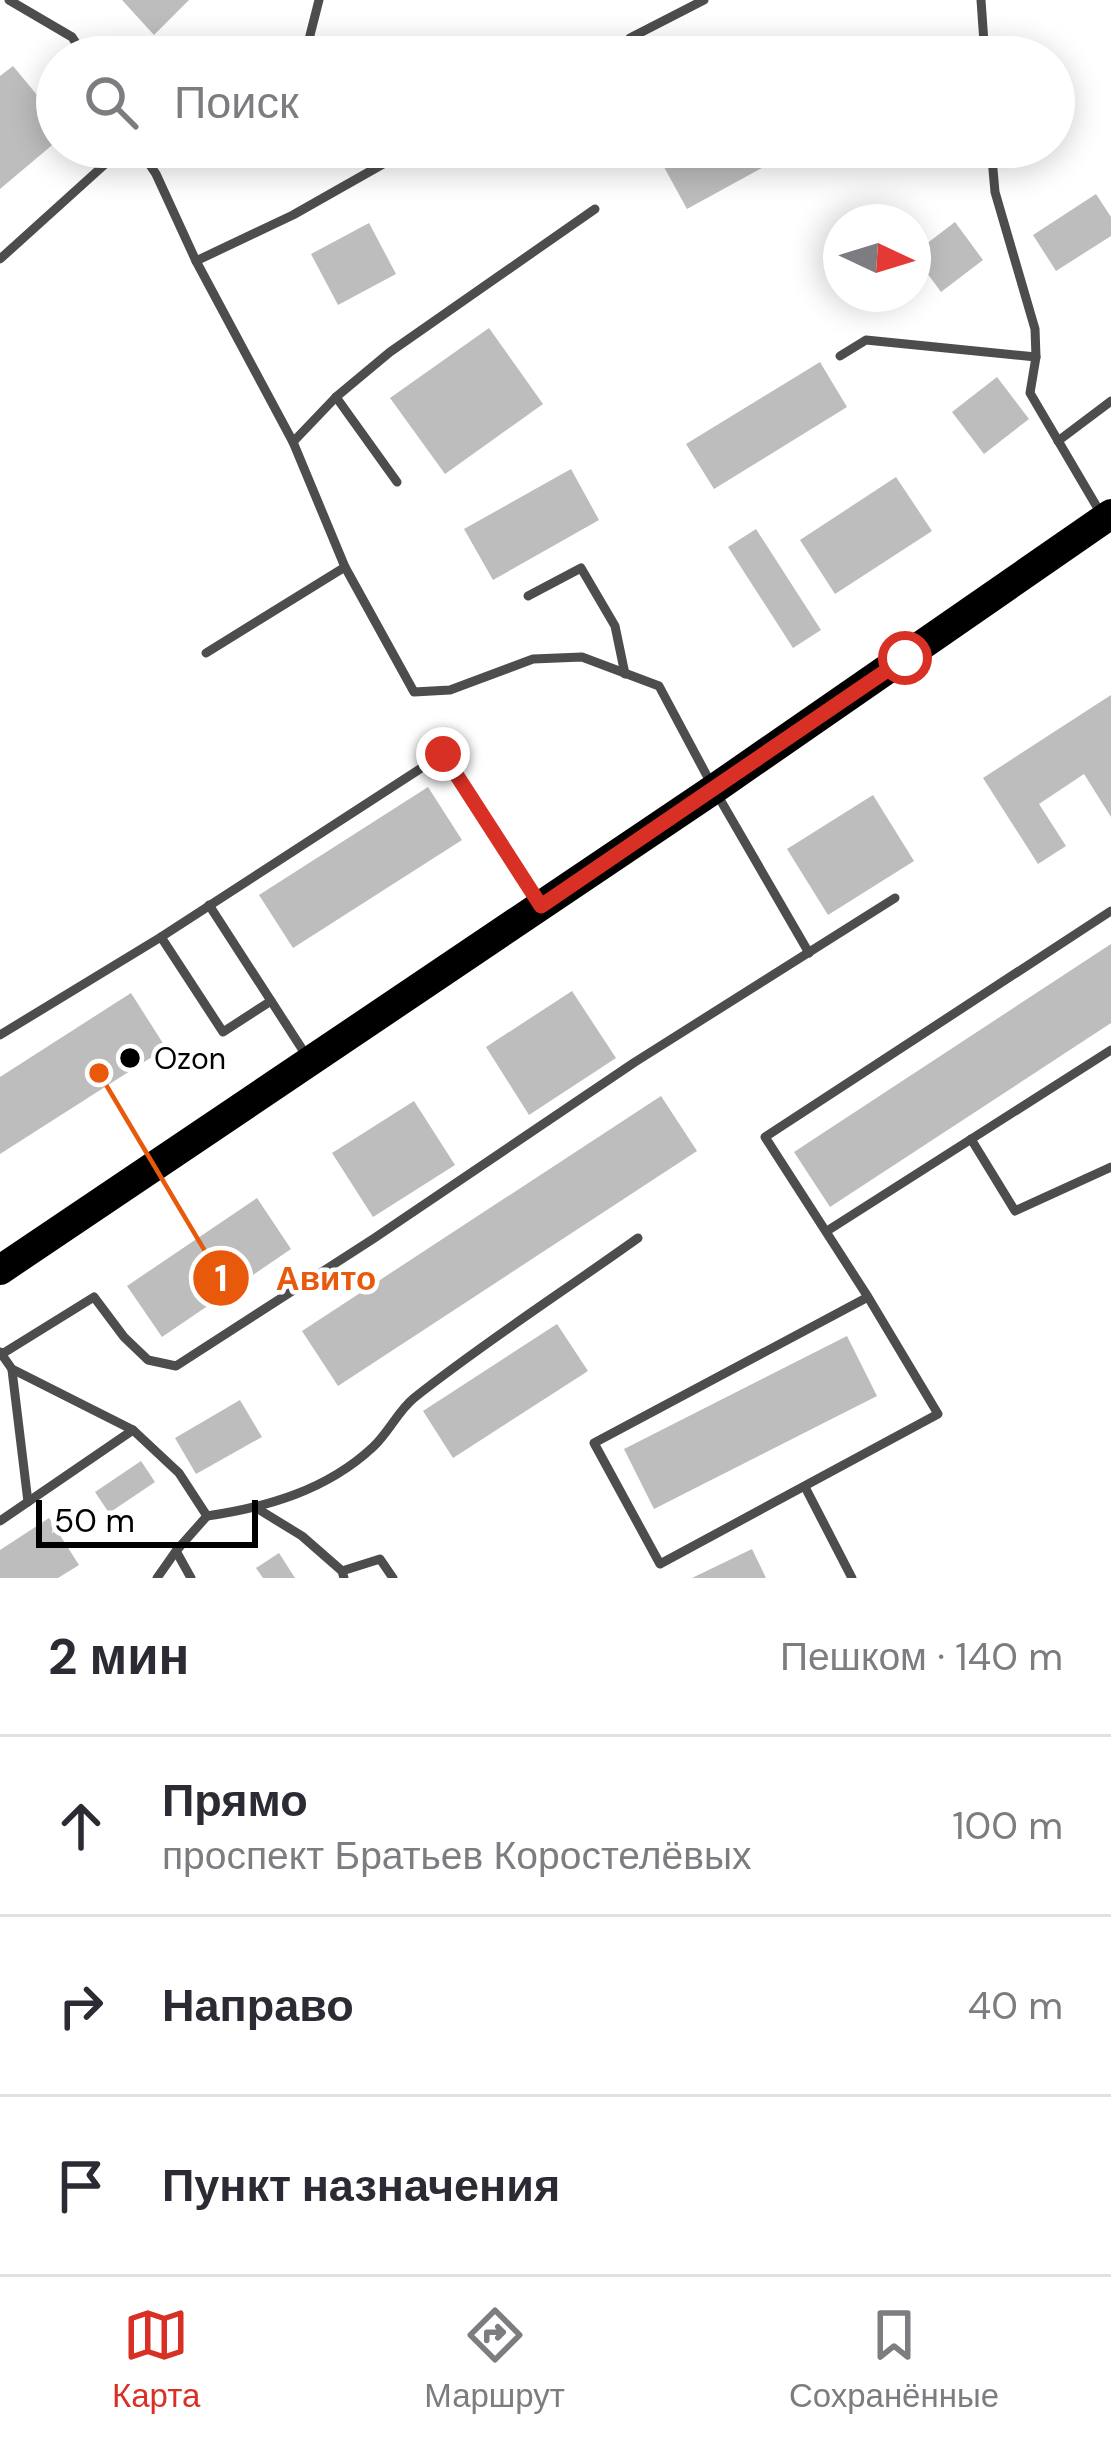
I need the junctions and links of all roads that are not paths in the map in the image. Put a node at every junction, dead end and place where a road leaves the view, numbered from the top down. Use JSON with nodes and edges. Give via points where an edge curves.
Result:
{"nodes":[{"id":1,"x":9,"y":0,"type":"edge"},
{"id":2,"x":319,"y":0,"type":"edge"},
{"id":3,"x":704,"y":0,"type":"edge"},
{"id":4,"x":981,"y":0,"type":"edge"},
{"id":5,"x":70,"y":36,"type":"edge"},
{"id":6,"x":310,"y":36,"type":"edge"},
{"id":7,"x":634,"y":36,"type":"edge"},
{"id":8,"x":984,"y":36,"type":"edge"},
{"id":9,"x":101,"y":168,"type":"edge"},
{"id":10,"x":153,"y":168,"type":"edge"},
{"id":11,"x":376,"y":168,"type":"edge"},
{"id":12,"x":993,"y":168,"type":"edge"},
{"id":13,"x":595,"y":209,"type":"dead end"},
{"id":14,"x":0,"y":259,"type":"edge"},
{"id":15,"x":196,"y":261,"type":"junction"},
{"id":16,"x":840,"y":356,"type":"dead end"},
{"id":17,"x":1036,"y":357,"type":"junction"},
{"id":18,"x":336,"y":397,"type":"junction"},
{"id":19,"x":1111,"y":401,"type":"edge"},
{"id":20,"x":1058,"y":441,"type":"junction"},
{"id":21,"x":293,"y":442,"type":"junction"},
{"id":22,"x":397,"y":482,"type":"dead end"},
{"id":23,"x":1107,"y":516,"type":"edge"},
{"id":24,"x":345,"y":567,"type":"junction"},
{"id":25,"x":528,"y":596,"type":"dead end"},
{"id":26,"x":206,"y":653,"type":"dead end"},
{"id":27,"x":626,"y":674,"type":"junction"},
{"id":28,"x":714,"y":789,"type":"junction"},
{"id":29,"x":895,"y":898,"type":"dead end"},
{"id":30,"x":209,"y":905,"type":"junction"},
{"id":31,"x":541,"y":906,"type":"junction"},
{"id":32,"x":1111,"y":911,"type":"edge"},
{"id":33,"x":160,"y":937,"type":"junction"},
{"id":34,"x":809,"y":953,"type":"junction"},
{"id":35,"x":271,"y":1001,"type":"junction"},
{"id":36,"x":0,"y":1035,"type":"edge"},
{"id":37,"x":1111,"y":1050,"type":"edge"},
{"id":38,"x":309,"y":1060,"type":"junction"},
{"id":39,"x":971,"y":1139,"type":"junction"},
{"id":40,"x":1111,"y":1167,"type":"edge"},
{"id":41,"x":827,"y":1232,"type":"junction"},
{"id":42,"x":638,"y":1238,"type":"dead end"},
{"id":43,"x":2,"y":1266,"type":"edge"},
{"id":44,"x":868,"y":1297,"type":"junction"},
{"id":45,"x":1,"y":1353,"type":"edge"},
{"id":46,"x":12,"y":1369,"type":"junction"},
{"id":47,"x":133,"y":1430,"type":"junction"},
{"id":48,"x":805,"y":1487,"type":"junction"},
{"id":49,"x":28,"y":1502,"type":"junction"},
{"id":50,"x":258,"y":1509,"type":"junction"},
{"id":51,"x":207,"y":1516,"type":"junction"},
{"id":52,"x":0,"y":1521,"type":"edge"},
{"id":53,"x":176,"y":1551,"type":"junction"},
{"id":54,"x":343,"y":1575,"type":"edge"},
{"id":55,"x":157,"y":1578,"type":"edge"},
{"id":56,"x":190,"y":1578,"type":"edge"},
{"id":57,"x":392,"y":1578,"type":"edge"},
{"id":58,"x":852,"y":1578,"type":"edge"}],
"edges":[{"from":1,"to":5,"type":"lane"},
{"from":2,"to":6,"type":"lane"},
{"from":3,"to":7,"type":"lane"},
{"from":4,"to":8,"type":"lane"},
{"from":9,"to":14,"type":"lane"},
{"from":10,"to":15,"type":"lane"},
{"from":11,"to":15,"type":"lane"},
{"from":12,"to":17,"type":"lane"},
{"from":13,"to":18,"type":"lane"},
{"from":15,"to":21,"type":"lane"},
{"from":16,"to":17,"type":"lane","via":[[866,340]]},
{"from":17,"to":20,"type":"lane","via":[[1030,393]]},
{"from":18,"to":21,"type":"lane"},
{"from":18,"to":22,"type":"lane"},
{"from":19,"to":20,"type":"lane"},
{"from":20,"to":23,"type":"lane"},
{"from":21,"to":24,"type":"lane"},
{"from":23,"to":28,"type":"main road"},
{"from":24,"to":26,"type":"lane"},
{"from":24,"to":27,"type":"lane","via":[[414,692],[450,689],[533,659],[582,658]]},
{"from":25,"to":27,"type":"lane","via":[[580,568],[615,626]]},
{"from":27,"to":28,"type":"lane","via":[[658,686]]},
{"from":28,"to":31,"type":"main road"},
{"from":28,"to":34,"type":"lane"},
{"from":29,"to":34,"type":"lane"},
{"from":30,"to":31,"type":"lane","via":[[443,754]]},
{"from":30,"to":33,"type":"lane"},
{"from":30,"to":35,"type":"lane"},
{"from":31,"to":38,"type":"main road"},
{"from":32,"to":41,"type":"lane","via":[[765,1137]]},
{"from":33,"to":35,"type":"lane","via":[[223,1032]]},
{"from":33,"to":36,"type":"lane"},
{"from":34,"to":45,"type":"lane","via":[[176,1366],[148,1360],[94,1297]]},
{"from":35,"to":38,"type":"lane"},
{"from":37,"to":39,"type":"lane"},
{"from":38,"to":43,"type":"main road"},
{"from":39,"to":40,"type":"lane","via":[[1015,1211]]},
{"from":39,"to":41,"type":"lane"},
{"from":41,"to":44,"type":"lane"},
{"from":42,"to":50,"type":"lane","via":[[410,1401],[344,1470]]},
{"from":44,"to":48,"type":"lane","via":[[938,1414]]},
{"from":44,"to":48,"type":"lane","via":[[594,1443],[660,1564]]},
{"from":45,"to":46,"type":"lane"},
{"from":46,"to":47,"type":"lane"},
{"from":46,"to":49,"type":"lane"},
{"from":47,"to":49,"type":"lane"},
{"from":47,"to":51,"type":"lane","via":[[179,1473]]},
{"from":48,"to":58,"type":"lane"},
{"from":49,"to":52,"type":"lane"},
{"from":50,"to":51,"type":"lane"},
{"from":50,"to":54,"type":"lane"},
{"from":51,"to":53,"type":"lane"},
{"from":53,"to":55,"type":"lane"},
{"from":53,"to":56,"type":"lane"},
{"from":54,"to":57,"type":"lane","via":[[380,1559]]}]}
